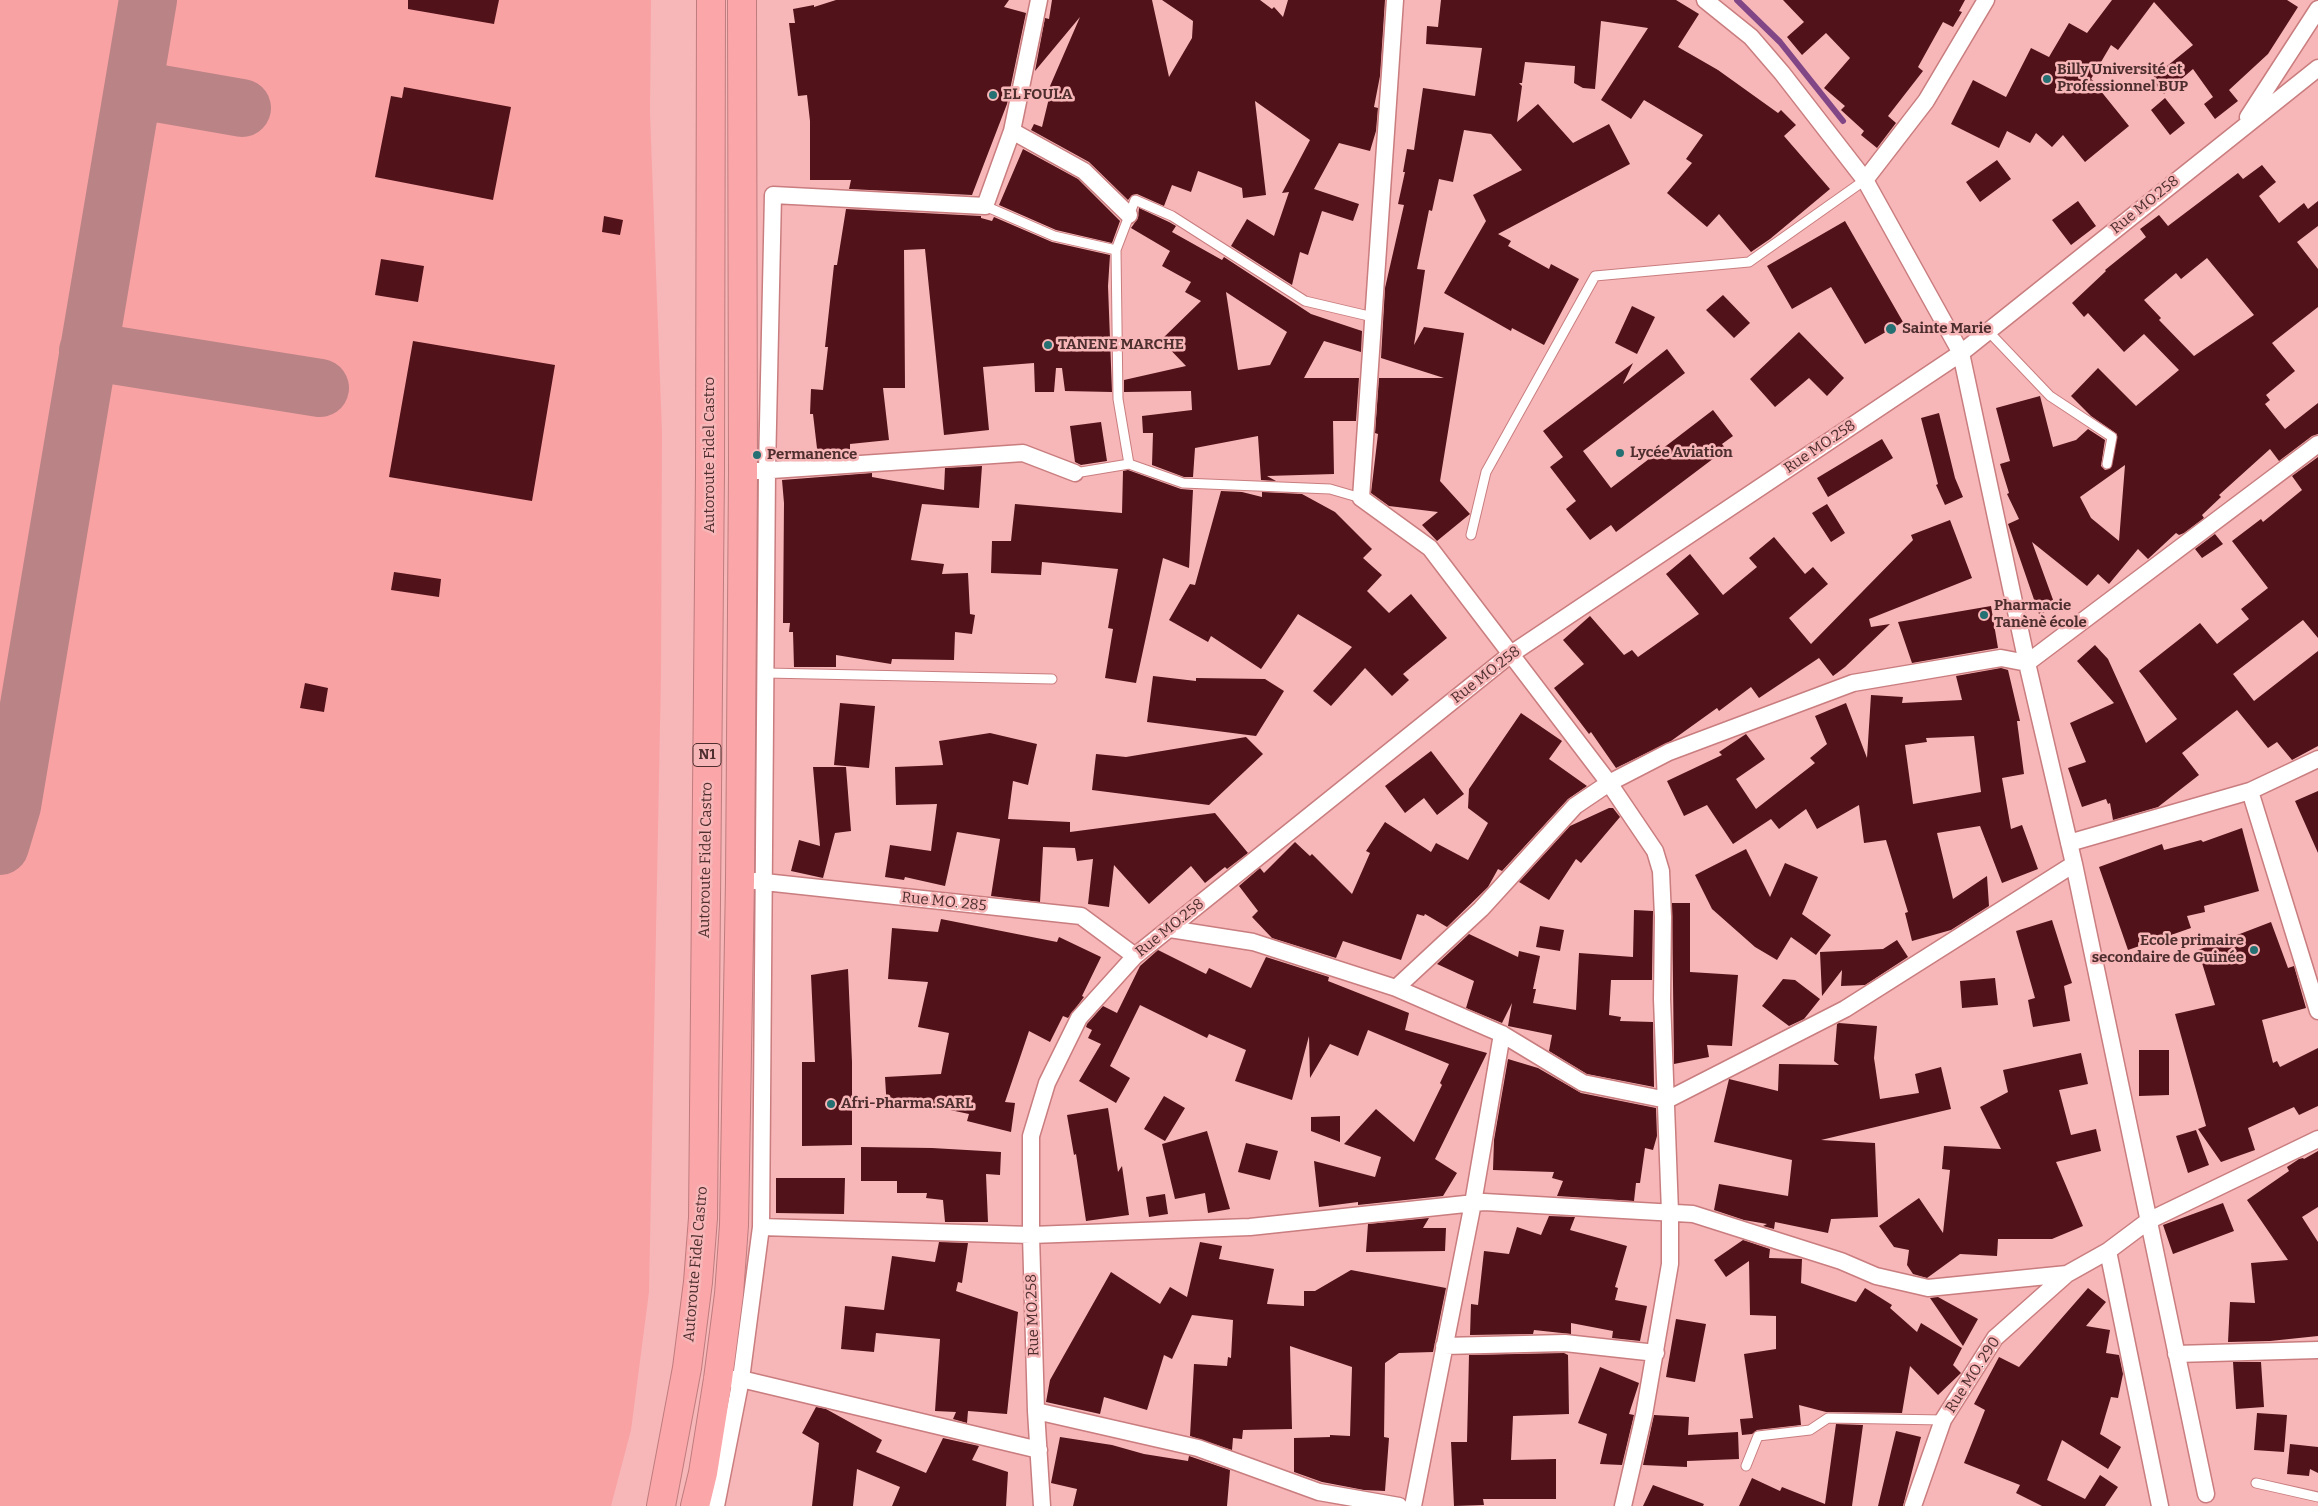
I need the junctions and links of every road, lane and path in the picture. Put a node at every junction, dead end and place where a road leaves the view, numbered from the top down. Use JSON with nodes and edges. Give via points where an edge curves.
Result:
{"nodes":[{"id":1,"x":711,"y":0,"type":"edge"},
{"id":2,"x":742,"y":0,"type":"edge"},
{"id":3,"x":1039,"y":0,"type":"edge"},
{"id":4,"x":1395,"y":0,"type":"edge"},
{"id":5,"x":1705,"y":0,"type":"edge"},
{"id":6,"x":1986,"y":0,"type":"edge"},
{"id":7,"x":2318,"y":9,"type":"edge"},
{"id":8,"x":2318,"y":68,"type":"edge"},
{"id":9,"x":2241,"y":128,"type":"junction"},
{"id":10,"x":1012,"y":131,"type":"junction"},
{"id":11,"x":1865,"y":180,"type":"junction"},
{"id":12,"x":985,"y":206,"type":"junction"},
{"id":13,"x":1129,"y":216,"type":"junction"},
{"id":14,"x":1116,"y":250,"type":"junction"},
{"id":15,"x":1373,"y":317,"type":"junction"},
{"id":16,"x":1988,"y":331,"type":"junction"},
{"id":17,"x":1961,"y":353,"type":"junction"},
{"id":18,"x":2318,"y":444,"type":"edge"},
{"id":19,"x":1128,"y":464,"type":"junction"},
{"id":20,"x":2107,"y":464,"type":"dead end"},
{"id":21,"x":755,"y":471,"type":"junction"},
{"id":22,"x":1075,"y":473,"type":"joint"},
{"id":23,"x":1361,"y":498,"type":"junction"},
{"id":24,"x":1471,"y":535,"type":"dead end"},
{"id":25,"x":1511,"y":654,"type":"junction"},
{"id":26,"x":2027,"y":663,"type":"junction"},
{"id":27,"x":766,"y":673,"type":"junction"},
{"id":28,"x":1052,"y":679,"type":"dead end"},
{"id":29,"x":2318,"y":759,"type":"edge"},
{"id":30,"x":1609,"y":783,"type":"junction"},
{"id":31,"x":2250,"y":791,"type":"junction"},
{"id":32,"x":2069,"y":843,"type":"junction"},
{"id":33,"x":2074,"y":864,"type":"junction"},
{"id":34,"x":752,"y":881,"type":"junction"},
{"id":35,"x":1170,"y":929,"type":"junction"},
{"id":36,"x":1135,"y":956,"type":"junction"},
{"id":37,"x":1396,"y":988,"type":"junction"},
{"id":38,"x":2318,"y":1011,"type":"edge"},
{"id":39,"x":1502,"y":1034,"type":"junction"},
{"id":40,"x":1667,"y":1100,"type":"junction"},
{"id":41,"x":2318,"y":1139,"type":"edge"},
{"id":42,"x":1473,"y":1203,"type":"junction"},
{"id":43,"x":1670,"y":1212,"type":"junction"},
{"id":44,"x":2148,"y":1221,"type":"junction"},
{"id":45,"x":762,"y":1226,"type":"junction"},
{"id":46,"x":1031,"y":1235,"type":"junction"},
{"id":47,"x":2108,"y":1251,"type":"junction"},
{"id":48,"x":2067,"y":1274,"type":"junction"},
{"id":49,"x":1444,"y":1346,"type":"junction"},
{"id":50,"x":2318,"y":1350,"type":"edge"},
{"id":51,"x":1656,"y":1353,"type":"junction"},
{"id":52,"x":2176,"y":1354,"type":"junction"},
{"id":53,"x":730,"y":1379,"type":"junction"},
{"id":54,"x":1036,"y":1411,"type":"junction"},
{"id":55,"x":1943,"y":1420,"type":"junction"},
{"id":56,"x":1039,"y":1450,"type":"junction"},
{"id":57,"x":1746,"y":1466,"type":"dead end"},
{"id":58,"x":2256,"y":1483,"type":"dead end"},
{"id":59,"x":2318,"y":1497,"type":"edge"},
{"id":60,"x":2208,"y":1500,"type":"edge"},
{"id":61,"x":661,"y":1506,"type":"edge"},
{"id":62,"x":695,"y":1506,"type":"edge"},
{"id":63,"x":716,"y":1506,"type":"edge"},
{"id":64,"x":1042,"y":1506,"type":"edge"},
{"id":65,"x":1399,"y":1506,"type":"edge"},
{"id":66,"x":1413,"y":1506,"type":"edge"},
{"id":67,"x":1623,"y":1506,"type":"edge"},
{"id":68,"x":1913,"y":1506,"type":"edge"},
{"id":69,"x":2160,"y":1506,"type":"edge"}],
"edges":[{"from":1,"to":61,"type":"highway","name":"Autoroute Fidel Castro","number":"N1","via":[[710,493],[702,1218],[687,1368]]},
{"from":2,"to":21,"type":"highway","number":"N1"},
{"from":3,"to":10,"type":"street"},
{"from":4,"to":15,"type":"street"},
{"from":5,"to":11,"type":"street","via":[[1751,37]]},
{"from":6,"to":11,"type":"street","via":[[1926,101]]},
{"from":7,"to":9,"type":"street"},
{"from":8,"to":9,"type":"street","name":"Rue MO.258"},
{"from":9,"to":16,"type":"street","name":"Rue MO.258"},
{"from":10,"to":12,"type":"street"},
{"from":10,"to":13,"type":"street","via":[[1084,171]]},
{"from":11,"to":17,"type":"street"},
{"from":11,"to":24,"type":"lane","via":[[1749,262],[1596,276],[1486,472]]},
{"from":12,"to":14,"type":"lane","via":[[1054,236]]},
{"from":12,"to":21,"type":"street","via":[[773,195]]},
{"from":13,"to":14,"type":"lane"},
{"from":13,"to":15,"type":"lane","via":[[1134,200],[1172,216],[1305,301]]},
{"from":14,"to":19,"type":"lane","via":[[1118,399]]},
{"from":15,"to":23,"type":"street"},
{"from":16,"to":17,"type":"street","name":"Rue MO.258"},
{"from":16,"to":20,"type":"lane","via":[[2050,396],[2112,437]]},
{"from":17,"to":25,"type":"street","name":"Rue MO.258"},
{"from":17,"to":26,"type":"street"},
{"from":18,"to":26,"type":"street"},
{"from":19,"to":22,"type":"lane"},
{"from":19,"to":23,"type":"lane","via":[[1183,483],[1330,489]]},
{"from":21,"to":22,"type":"street","via":[[1023,453]]},
{"from":21,"to":27,"type":"street"},
{"from":21,"to":34,"type":"highway","number":"N1"},
{"from":23,"to":25,"type":"street","via":[[1430,548]]},
{"from":25,"to":30,"type":"street"},
{"from":25,"to":35,"type":"street","name":"Rue MO.258"},
{"from":26,"to":30,"type":"street","via":[[2001,658],[1853,683],[1670,752]]},
{"from":26,"to":32,"type":"street"},
{"from":27,"to":28,"type":"lane"},
{"from":27,"to":34,"type":"street"},
{"from":29,"to":31,"type":"street"},
{"from":30,"to":37,"type":"street","via":[[1575,806],[1481,909]]},
{"from":30,"to":40,"type":"street","via":[[1655,851],[1661,871]]},
{"from":31,"to":32,"type":"street"},
{"from":31,"to":38,"type":"street"},
{"from":32,"to":33,"type":"street"},
{"from":33,"to":40,"type":"street","via":[[1845,1009]]},
{"from":33,"to":44,"type":"street"},
{"from":34,"to":36,"type":"street","name":"Rue MO. 285","via":[[1081,916]]},
{"from":34,"to":45,"type":"street"},
{"from":34,"to":53,"type":"highway","number":"N1","via":[[729,1294]]},
{"from":35,"to":36,"type":"street","name":"Rue MO.258"},
{"from":35,"to":37,"type":"street","via":[[1253,942]]},
{"from":36,"to":46,"type":"street","name":"Rue MO.258","via":[[1079,1018],[1047,1082],[1032,1136]]},
{"from":37,"to":39,"type":"street"},
{"from":39,"to":40,"type":"street","via":[[1583,1083]]},
{"from":39,"to":42,"type":"street"},
{"from":40,"to":43,"type":"street"},
{"from":41,"to":44,"type":"street","name":"Rue MO. 290"},
{"from":42,"to":43,"type":"street"},
{"from":42,"to":46,"type":"street","via":[[1250,1227]]},
{"from":42,"to":49,"type":"street"},
{"from":43,"to":48,"type":"street","via":[[1693,1214],[1841,1261],[1876,1276],[1928,1288]]},
{"from":43,"to":51,"type":"street","via":[[1670,1264]]},
{"from":44,"to":47,"type":"street","name":"Rue MO. 290"},
{"from":44,"to":52,"type":"street"},
{"from":45,"to":46,"type":"street"},
{"from":45,"to":53,"type":"street"},
{"from":46,"to":54,"type":"street","name":"Rue MO.258"},
{"from":47,"to":48,"type":"street","name":"Rue MO. 290"},
{"from":47,"to":69,"type":"street"},
{"from":48,"to":55,"type":"street","name":"Rue MO. 290","via":[[1995,1338]]},
{"from":49,"to":51,"type":"street","via":[[1565,1343]]},
{"from":49,"to":66,"type":"street"},
{"from":50,"to":52,"type":"street"},
{"from":51,"to":67,"type":"street"},
{"from":52,"to":60,"type":"street"},
{"from":53,"to":56,"type":"street"},
{"from":53,"to":62,"type":"highway","number":"N1"},
{"from":53,"to":63,"type":"street"},
{"from":54,"to":56,"type":"street","name":"Rue MO.258"},
{"from":54,"to":65,"type":"street","via":[[1198,1448],[1319,1492]]},
{"from":55,"to":57,"type":"lane","via":[[1828,1418],[1810,1430],[1758,1436]]},
{"from":55,"to":68,"type":"street","name":"Rue MO. 290"},
{"from":56,"to":64,"type":"street","name":"Rue MO.258"},
{"from":58,"to":59,"type":"lane"}]}
